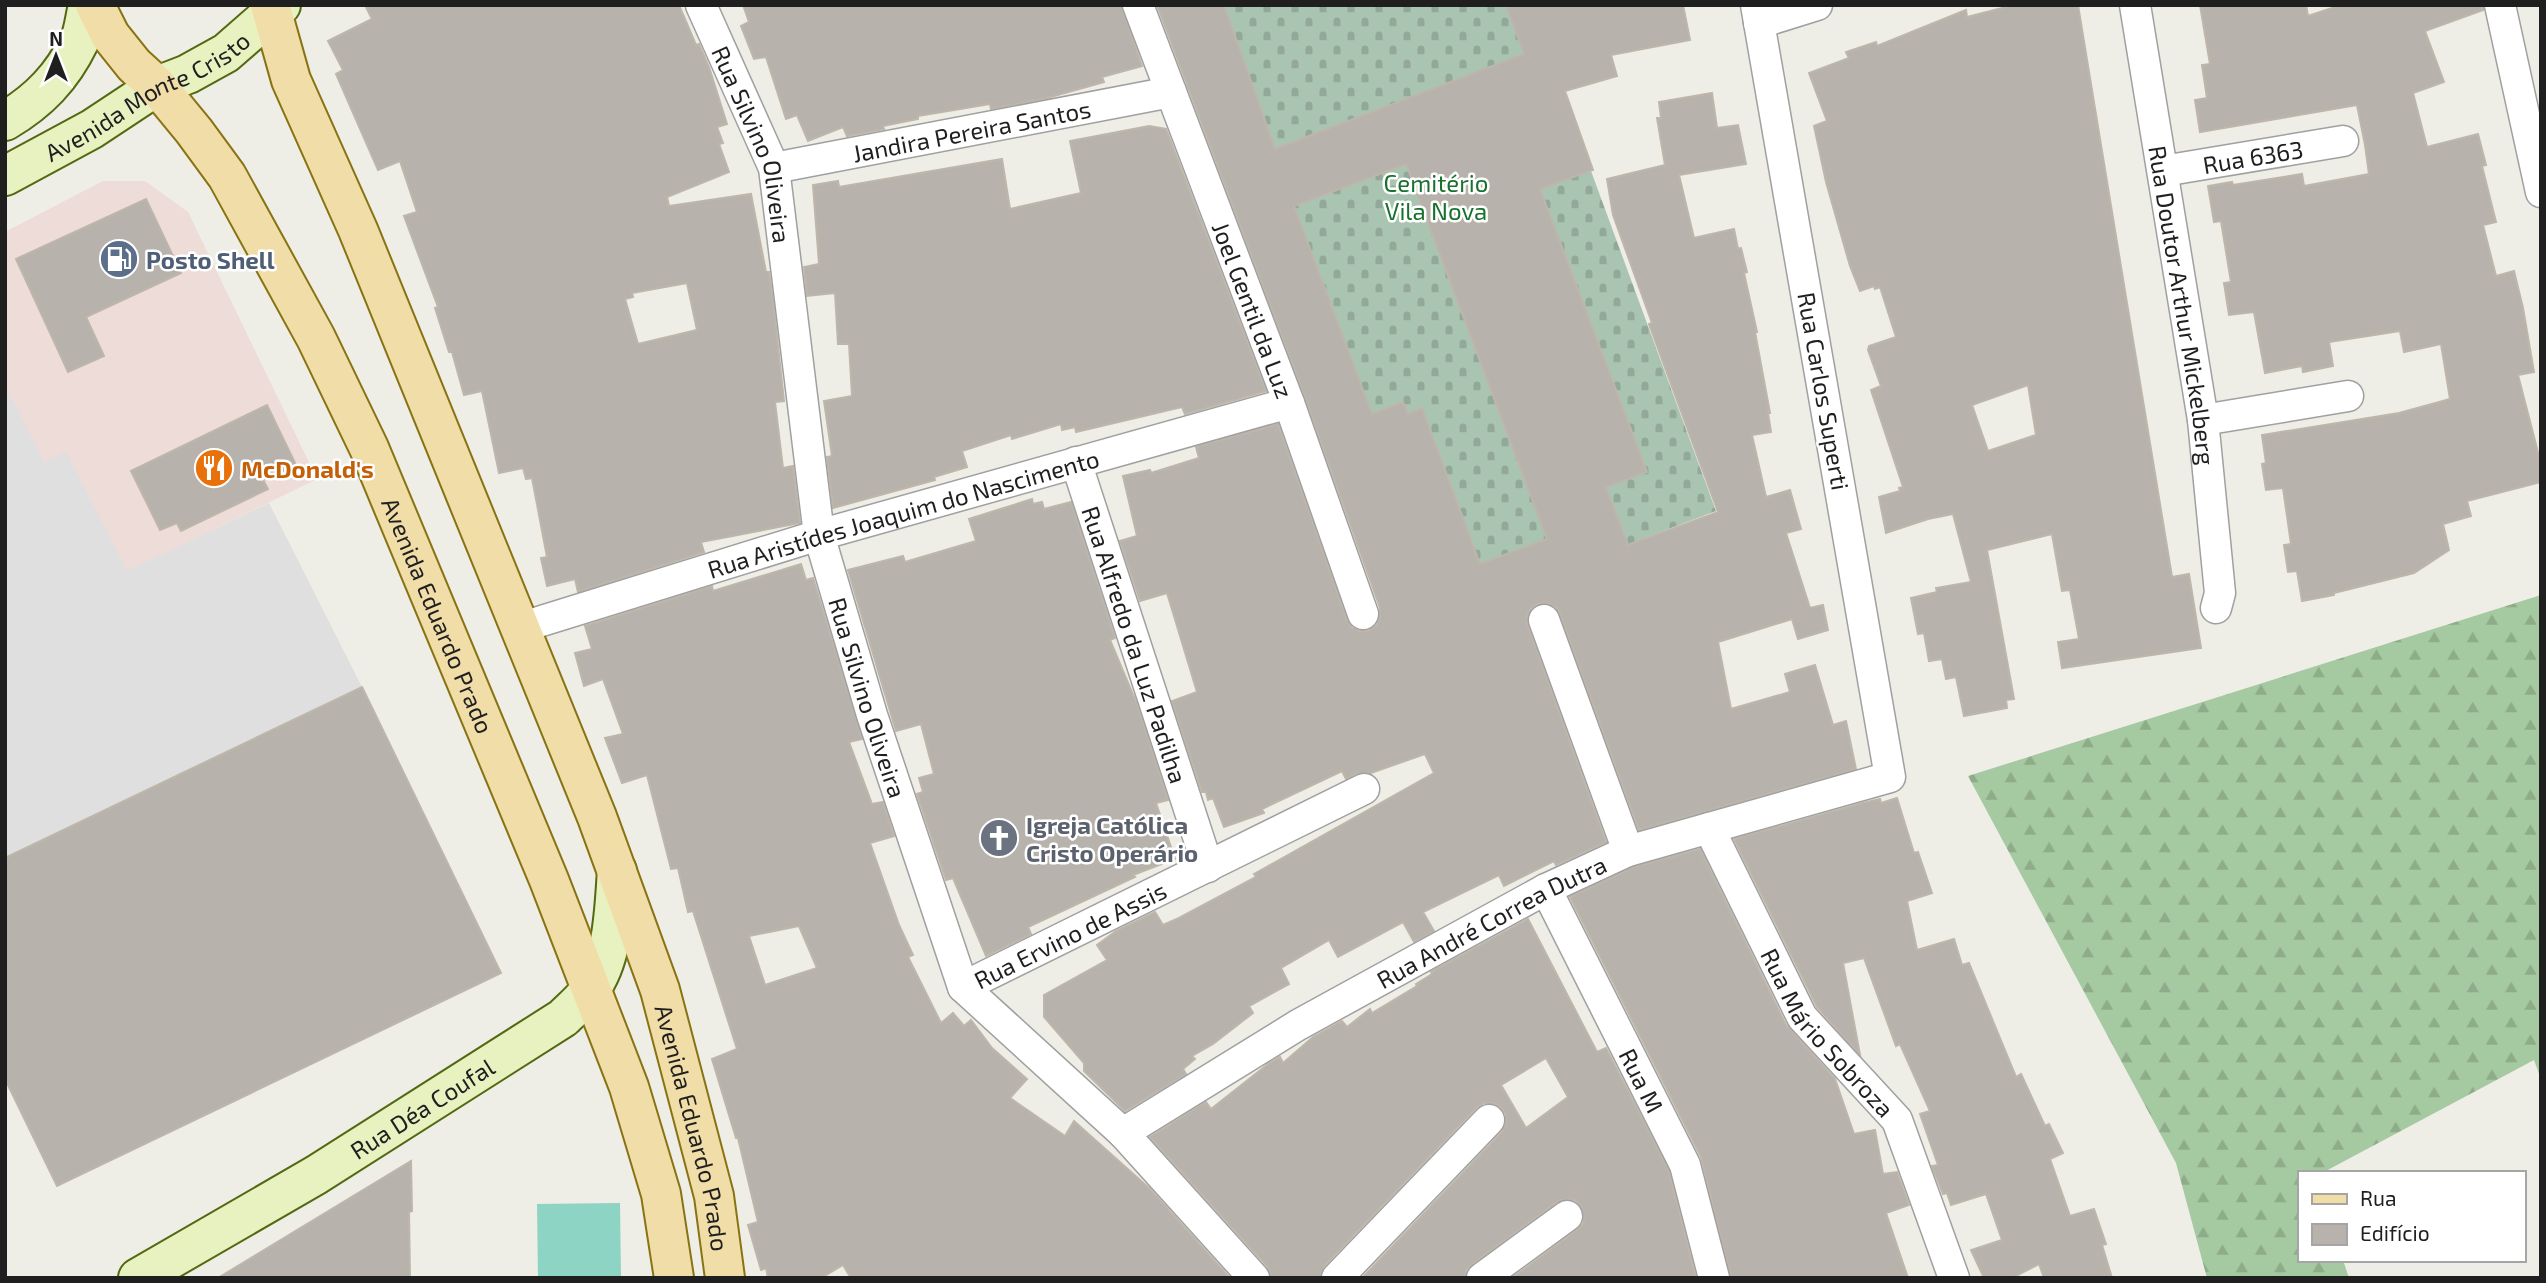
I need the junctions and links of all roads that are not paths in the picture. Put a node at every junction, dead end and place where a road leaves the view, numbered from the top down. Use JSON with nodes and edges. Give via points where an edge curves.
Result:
{"nodes":[{"id":1,"x":88,"y":5,"type":"edge"},
{"id":2,"x":94,"y":5,"type":"edge"},
{"id":3,"x":701,"y":5,"type":"edge"},
{"id":4,"x":1138,"y":5,"type":"edge"},
{"id":5,"x":1817,"y":5,"type":"edge"},
{"id":6,"x":2135,"y":5,"type":"edge"},
{"id":7,"x":2501,"y":5,"type":"edge"},
{"id":8,"x":274,"y":8,"type":"edge"},
{"id":9,"x":1758,"y":14,"type":"edge"},
{"id":10,"x":158,"y":86,"type":"junction"},
{"id":11,"x":1171,"y":92,"type":"junction"},
{"id":12,"x":5,"y":121,"type":"edge"},
{"id":13,"x":2343,"y":141,"type":"dead end"},
{"id":14,"x":774,"y":168,"type":"junction"},
{"id":15,"x":2163,"y":171,"type":"junction"},
{"id":16,"x":5,"y":176,"type":"edge"},
{"id":17,"x":2541,"y":192,"type":"edge"},
{"id":18,"x":2348,"y":396,"type":"dead end"},
{"id":19,"x":1289,"y":403,"type":"junction"},
{"id":20,"x":2203,"y":419,"type":"junction"},
{"id":21,"x":1076,"y":462,"type":"junction"},
{"id":22,"x":819,"y":535,"type":"junction"},
{"id":23,"x":2216,"y":608,"type":"dead end"},
{"id":24,"x":1363,"y":614,"type":"dead end"},
{"id":25,"x":1544,"y":620,"type":"dead end"},
{"id":26,"x":519,"y":628,"type":"junction"},
{"id":27,"x":1890,"y":777,"type":"joint"},
{"id":28,"x":1364,"y":789,"type":"dead end"},
{"id":29,"x":1709,"y":828,"type":"junction"},
{"id":30,"x":1628,"y":850,"type":"junction"},
{"id":31,"x":1208,"y":867,"type":"junction"},
{"id":32,"x":617,"y":871,"type":"junction"},
{"id":33,"x":1546,"y":890,"type":"junction"},
{"id":34,"x":963,"y":987,"type":"junction"},
{"id":35,"x":591,"y":989,"type":"junction"},
{"id":36,"x":1489,"y":1120,"type":"dead end"},
{"id":37,"x":1124,"y":1133,"type":"junction"},
{"id":38,"x":1567,"y":1216,"type":"dead end"},
{"id":39,"x":138,"y":1278,"type":"edge"},
{"id":40,"x":674,"y":1278,"type":"edge"},
{"id":41,"x":724,"y":1278,"type":"edge"},
{"id":42,"x":1254,"y":1278,"type":"edge"},
{"id":43,"x":1337,"y":1278,"type":"edge"},
{"id":44,"x":1482,"y":1278,"type":"edge"},
{"id":45,"x":1714,"y":1278,"type":"edge"},
{"id":46,"x":1954,"y":1278,"type":"edge"}],
"edges":[{"from":1,"to":12,"type":"street","name":"Avenida Monte Cristo","via":[[80,41],[53,85]]},
{"from":2,"to":10,"type":"main road","name":"Avenida Eduardo Prado","via":[[110,35]]},
{"from":3,"to":14,"type":"street","name":"Rua Silvino Oliveira"},
{"from":4,"to":11,"type":"street","name":"Joel Gentil da Luz"},
{"from":5,"to":9,"type":"street"},
{"from":6,"to":15,"type":"street","name":"Rua Doutor Arthur Mickelberg"},
{"from":7,"to":17,"type":"street"},
{"from":8,"to":10,"type":"street","name":"Avenida Monte Cristo","via":[[226,53]]},
{"from":8,"to":26,"type":"main road","name":"Avenida Eduardo Prado","via":[[291,80],[358,230]]},
{"from":9,"to":27,"type":"street","name":"Rua Carlos Superti"},
{"from":10,"to":16,"type":"street","name":"Avenida Monte Cristo","via":[[92,129]]},
{"from":10,"to":35,"type":"main road","name":"Avenida Eduardo Prado","via":[[227,176],[316,338],[369,448]]},
{"from":11,"to":14,"type":"street","name":"Jandira Pereira Santos"},
{"from":11,"to":19,"type":"street","name":"Joel Gentil da Luz"},
{"from":13,"to":15,"type":"street","name":"Rua 6363"},
{"from":14,"to":22,"type":"street","name":"Rua Silvino Oliveira"},
{"from":15,"to":20,"type":"street","name":"Rua Doutor Arthur Mickelberg"},
{"from":18,"to":20,"type":"street"},
{"from":19,"to":21,"type":"street","name":"Rua Aristídes Joaquim do Nascimento"},
{"from":19,"to":24,"type":"street","name":"Joel Gentil da Luz"},
{"from":20,"to":23,"type":"street","name":"Rua Doutor Arthur Mickelberg","via":[[2220,593]]},
{"from":21,"to":22,"type":"street","name":"Rua Aristídes Joaquim do Nascimento"},
{"from":21,"to":31,"type":"street","name":"Rua Alfredo da Luz Padilha"},
{"from":22,"to":26,"type":"street","name":"Rua Aristídes Joaquim do Nascimento"},
{"from":22,"to":34,"type":"street","name":"Rua Silvino Oliveira","via":[[872,715]]},
{"from":25,"to":30,"type":"street"},
{"from":26,"to":32,"type":"main road","name":"Avenida Eduardo Prado"},
{"from":27,"to":29,"type":"street","name":"Rua André Correa Dutra"},
{"from":28,"to":31,"type":"street","name":"Rua Ervino de Assis"},
{"from":29,"to":30,"type":"street","name":"Rua André Correa Dutra"},
{"from":29,"to":46,"type":"street","name":"Rua Mário Sobroza","via":[[1802,1017],[1897,1120]]},
{"from":30,"to":33,"type":"street","name":"Rua André Correa Dutra"},
{"from":31,"to":34,"type":"street","name":"Rua Ervino de Assis"},
{"from":32,"to":35,"type":"street","name":"Rua Déa Coufal","via":[[610,940]]},
{"from":32,"to":41,"type":"main road","name":"Avenida Eduardo Prado","via":[[660,990],[715,1196]]},
{"from":33,"to":37,"type":"street","name":"Rua André Correa Dutra","via":[[1298,1025]]},
{"from":33,"to":45,"type":"street","name":"Rua M","via":[[1685,1166]]},
{"from":34,"to":37,"type":"street","name":"Rua Silvino Oliveira"},
{"from":35,"to":39,"type":"street","name":"Rua Déa Coufal","via":[[563,1018],[316,1175]]},
{"from":35,"to":40,"type":"main road","name":"Avenida Eduardo Prado","via":[[629,1087],[661,1194]]},
{"from":36,"to":43,"type":"street"},
{"from":37,"to":42,"type":"street","name":"Rua Silvino Oliveira"},
{"from":38,"to":44,"type":"street"}]}
